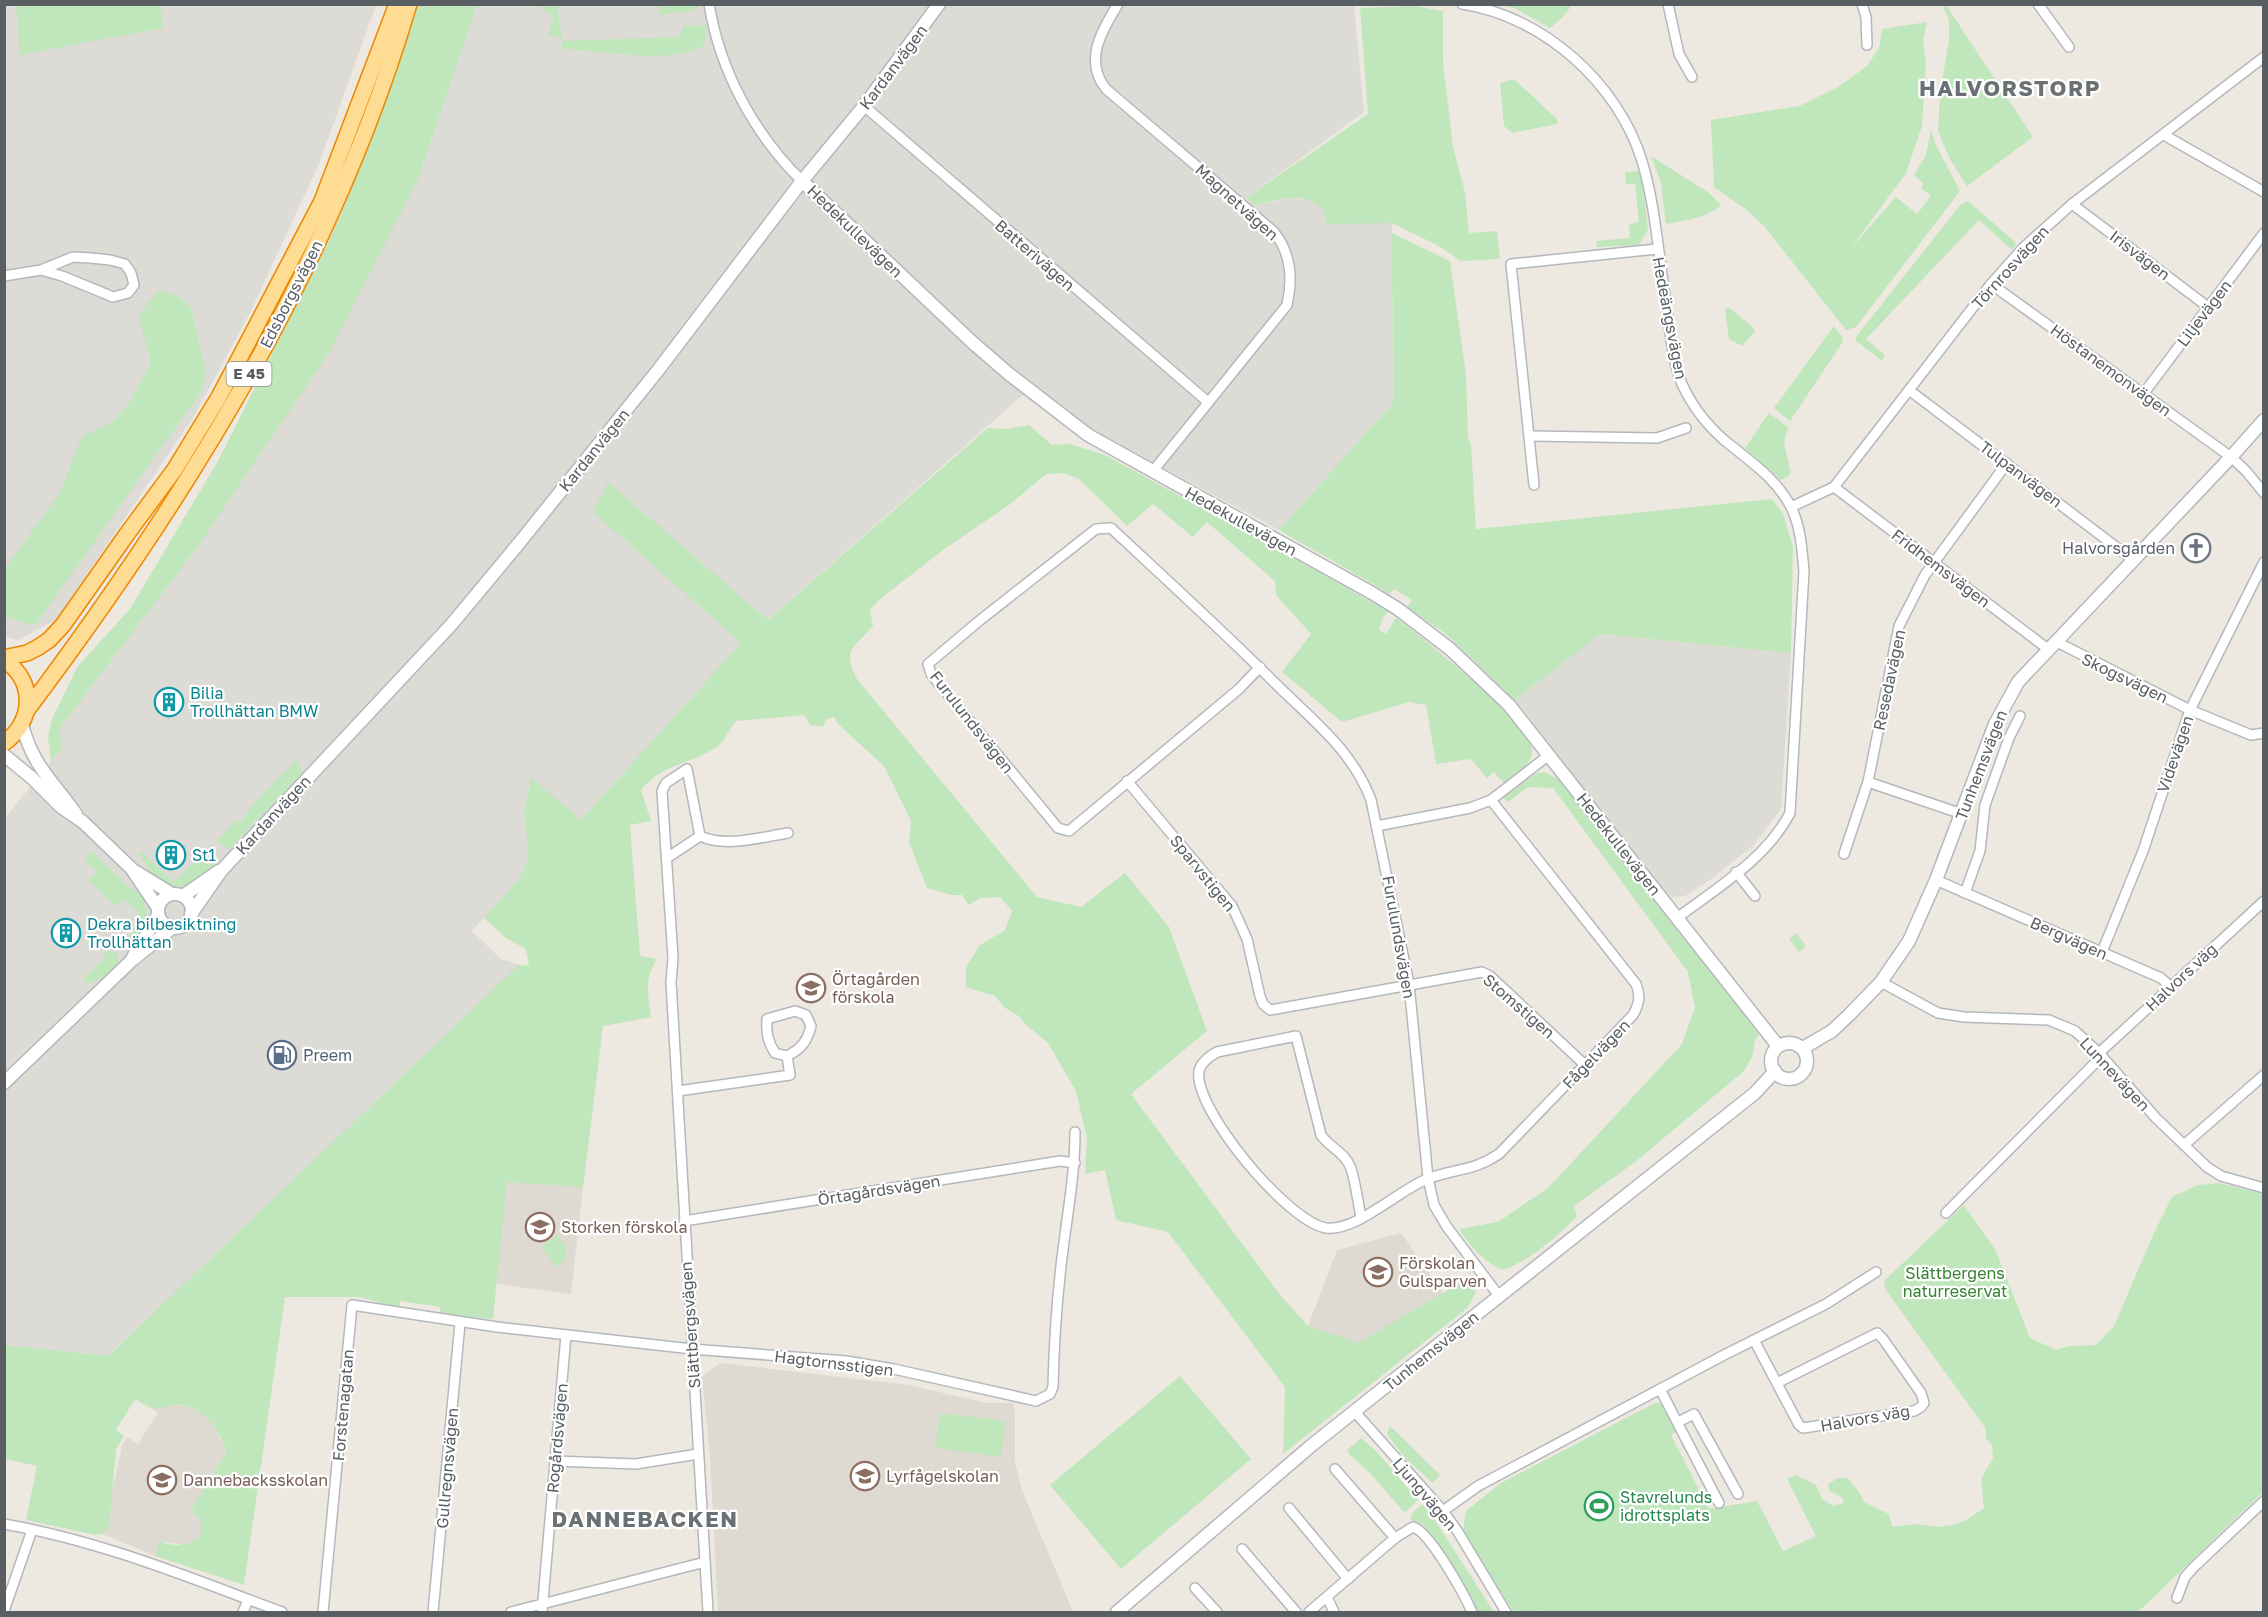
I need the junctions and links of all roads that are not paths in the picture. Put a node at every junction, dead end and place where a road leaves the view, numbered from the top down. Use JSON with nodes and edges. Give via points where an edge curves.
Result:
{"nodes":[{"id":1,"x":397,"y":4,"type":"edge"},
{"id":2,"x":410,"y":4,"type":"edge"},
{"id":3,"x":709,"y":4,"type":"edge"},
{"id":4,"x":939,"y":4,"type":"edge"},
{"id":5,"x":1118,"y":4,"type":"edge"},
{"id":6,"x":1462,"y":4,"type":"edge"},
{"id":7,"x":1668,"y":4,"type":"edge"},
{"id":8,"x":1862,"y":4,"type":"edge"},
{"id":9,"x":2038,"y":4,"type":"edge"},
{"id":10,"x":1867,"y":45,"type":"dead end"},
{"id":11,"x":2069,"y":47,"type":"dead end"},
{"id":12,"x":2264,"y":57,"type":"edge"},
{"id":13,"x":1692,"y":77,"type":"dead end"},
{"id":14,"x":864,"y":106,"type":"junction"},
{"id":15,"x":2164,"y":135,"type":"junction"},
{"id":16,"x":802,"y":181,"type":"junction"},
{"id":17,"x":2264,"y":192,"type":"edge"},
{"id":18,"x":2072,"y":204,"type":"junction"},
{"id":19,"x":2264,"y":233,"type":"edge"},
{"id":20,"x":1657,"y":249,"type":"junction"},
{"id":21,"x":41,"y":270,"type":"junction"},
{"id":22,"x":4,"y":276,"type":"edge"},
{"id":23,"x":1991,"y":284,"type":"junction"},
{"id":24,"x":2208,"y":307,"type":"junction"},
{"id":25,"x":1909,"y":390,"type":"junction"},
{"id":26,"x":2144,"y":393,"type":"junction"},
{"id":27,"x":1208,"y":402,"type":"junction"},
{"id":28,"x":2264,"y":420,"type":"edge"},
{"id":29,"x":1686,"y":428,"type":"dead end"},
{"id":30,"x":1530,"y":436,"type":"junction"},
{"id":31,"x":2231,"y":457,"type":"junction"},
{"id":32,"x":2007,"y":463,"type":"junction"},
{"id":33,"x":1153,"y":471,"type":"junction"},
{"id":34,"x":1534,"y":485,"type":"dead end"},
{"id":35,"x":1834,"y":487,"type":"junction"},
{"id":36,"x":2264,"y":493,"type":"edge"},
{"id":37,"x":1791,"y":507,"type":"junction"},
{"id":38,"x":2132,"y":559,"type":"junction"},
{"id":39,"x":1934,"y":562,"type":"junction"},
{"id":40,"x":2264,"y":562,"type":"edge"},
{"id":41,"x":2051,"y":645,"type":"junction"},
{"id":42,"x":4,"y":659,"type":"edge"},
{"id":43,"x":1260,"y":668,"type":"junction"},
{"id":44,"x":27,"y":710,"type":"junction"},
{"id":45,"x":2190,"y":710,"type":"junction"},
{"id":46,"x":2020,"y":716,"type":"dead end"},
{"id":47,"x":22,"y":725,"type":"junction"},
{"id":48,"x":2264,"y":733,"type":"edge"},
{"id":49,"x":4,"y":743,"type":"edge"},
{"id":50,"x":4,"y":754,"type":"edge"},
{"id":51,"x":1549,"y":756,"type":"junction"},
{"id":52,"x":1127,"y":781,"type":"junction"},
{"id":53,"x":1868,"y":782,"type":"junction"},
{"id":54,"x":1491,"y":800,"type":"junction"},
{"id":55,"x":1962,"y":814,"type":"junction"},
{"id":56,"x":82,"y":822,"type":"junction"},
{"id":57,"x":1377,"y":826,"type":"junction"},
{"id":58,"x":788,"y":833,"type":"dead end"},
{"id":59,"x":700,"y":836,"type":"junction"},
{"id":60,"x":1844,"y":854,"type":"dead end"},
{"id":61,"x":667,"y":858,"type":"junction"},
{"id":62,"x":133,"y":870,"type":"junction"},
{"id":63,"x":220,"y":871,"type":"junction"},
{"id":64,"x":1736,"y":872,"type":"junction"},
{"id":65,"x":1936,"y":880,"type":"junction"},
{"id":66,"x":1965,"y":892,"type":"junction"},
{"id":67,"x":177,"y":895,"type":"junction"},
{"id":68,"x":1755,"y":897,"type":"dead end"},
{"id":69,"x":2264,"y":901,"type":"edge"},
{"id":70,"x":158,"y":911,"type":"junction"},
{"id":71,"x":191,"y":914,"type":"junction"},
{"id":72,"x":1677,"y":918,"type":"junction"},
{"id":73,"x":172,"y":928,"type":"junction"},
{"id":74,"x":2102,"y":952,"type":"junction"},
{"id":75,"x":131,"y":961,"type":"junction"},
{"id":76,"x":1881,"y":982,"type":"junction"},
{"id":77,"x":1409,"y":984,"type":"junction"},
{"id":78,"x":2170,"y":986,"type":"junction"},
{"id":79,"x":1778,"y":1046,"type":"junction"},
{"id":80,"x":1803,"y":1048,"type":"junction"},
{"id":81,"x":2100,"y":1055,"type":"junction"},
{"id":82,"x":787,"y":1056,"type":"junction"},
{"id":83,"x":1585,"y":1065,"type":"junction"},
{"id":84,"x":1774,"y":1071,"type":"junction"},
{"id":85,"x":2262,"y":1080,"type":"edge"},
{"id":86,"x":4,"y":1083,"type":"edge"},
{"id":87,"x":678,"y":1090,"type":"junction"},
{"id":88,"x":1075,"y":1132,"type":"dead end"},
{"id":89,"x":2184,"y":1145,"type":"junction"},
{"id":90,"x":1075,"y":1163,"type":"junction"},
{"id":91,"x":1428,"y":1178,"type":"junction"},
{"id":92,"x":2264,"y":1188,"type":"edge"},
{"id":93,"x":1946,"y":1213,"type":"dead end"},
{"id":94,"x":1361,"y":1217,"type":"junction"},
{"id":95,"x":684,"y":1221,"type":"junction"},
{"id":96,"x":1876,"y":1272,"type":"dead end"},
{"id":97,"x":1499,"y":1296,"type":"junction"},
{"id":98,"x":352,"y":1305,"type":"joint"},
{"id":99,"x":460,"y":1323,"type":"junction"},
{"id":100,"x":566,"y":1335,"type":"junction"},
{"id":101,"x":1754,"y":1340,"type":"junction"},
{"id":102,"x":692,"y":1349,"type":"junction"},
{"id":103,"x":1777,"y":1383,"type":"junction"},
{"id":104,"x":1660,"y":1389,"type":"junction"},
{"id":105,"x":1355,"y":1412,"type":"junction"},
{"id":106,"x":1678,"y":1422,"type":"junction"},
{"id":107,"x":698,"y":1454,"type":"junction"},
{"id":108,"x":555,"y":1461,"type":"junction"},
{"id":109,"x":1335,"y":1468,"type":"dead end"},
{"id":110,"x":1738,"y":1494,"type":"dead end"},
{"id":111,"x":2264,"y":1501,"type":"edge"},
{"id":112,"x":1719,"y":1503,"type":"dead end"},
{"id":113,"x":1289,"y":1508,"type":"dead end"},
{"id":114,"x":2255,"y":1509,"type":"junction"},
{"id":115,"x":1443,"y":1511,"type":"junction"},
{"id":116,"x":2264,"y":1518,"type":"edge"},
{"id":117,"x":4,"y":1524,"type":"edge"},
{"id":118,"x":32,"y":1530,"type":"junction"},
{"id":119,"x":1395,"y":1538,"type":"junction"},
{"id":120,"x":1242,"y":1550,"type":"dead end"},
{"id":121,"x":705,"y":1562,"type":"junction"},
{"id":122,"x":1348,"y":1579,"type":"junction"},
{"id":123,"x":1195,"y":1588,"type":"dead end"},
{"id":124,"x":1327,"y":1597,"type":"junction"},
{"id":125,"x":2177,"y":1598,"type":"dead end"},
{"id":126,"x":248,"y":1600,"type":"junction"},
{"id":127,"x":542,"y":1609,"type":"edge"},
{"id":128,"x":4,"y":1611,"type":"edge"},
{"id":129,"x":243,"y":1612,"type":"edge"},
{"id":130,"x":282,"y":1612,"type":"edge"},
{"id":131,"x":323,"y":1612,"type":"edge"},
{"id":132,"x":433,"y":1612,"type":"edge"},
{"id":133,"x":511,"y":1612,"type":"edge"},
{"id":134,"x":708,"y":1612,"type":"edge"},
{"id":135,"x":1117,"y":1612,"type":"edge"},
{"id":136,"x":1217,"y":1612,"type":"edge"},
{"id":137,"x":1296,"y":1612,"type":"edge"},
{"id":138,"x":1309,"y":1612,"type":"edge"},
{"id":139,"x":1334,"y":1612,"type":"edge"},
{"id":140,"x":1472,"y":1612,"type":"edge"},
{"id":141,"x":1506,"y":1612,"type":"edge"}],
"edges":[{"from":1,"to":42,"type":"highway","name":"Edsborgsvägen","number":"E 45","via":[[322,201],[219,397],[175,469],[63,625],[37,648]]},
{"from":2,"to":44,"type":"highway","name":"Edsborgsvägen","number":"E 45","via":[[365,133],[333,210],[233,404],[150,538]]},
{"from":3,"to":16,"type":"street","name":"Hedekullevägen","via":[[714,33],[744,106]]},
{"from":4,"to":14,"type":"street","name":"Kardanvägen"},
{"from":5,"to":27,"type":"street","name":"Magnetvägen","via":[[1096,45],[1095,69],[1099,80],[1273,231],[1288,258],[1287,305]]},
{"from":6,"to":20,"type":"street","name":"Hedeängsvägen","via":[[1492,11],[1540,34],[1563,49],[1603,90],[1618,109],[1637,148],[1647,182]]},
{"from":7,"to":13,"type":"street","via":[[1679,54]]},
{"from":8,"to":10,"type":"street"},
{"from":9,"to":11,"type":"street"},
{"from":12,"to":15,"type":"street","name":"Törnrosvägen"},
{"from":14,"to":16,"type":"street","name":"Kardanvägen"},
{"from":14,"to":27,"type":"street","name":"Batterivägen"},
{"from":15,"to":17,"type":"street"},
{"from":15,"to":18,"type":"street","name":"Törnrosvägen"},
{"from":16,"to":33,"type":"street","name":"Hedekullevägen","via":[[1009,374],[1088,435]]},
{"from":16,"to":63,"type":"street","name":"Kardanvägen","via":[[593,452],[450,625]]},
{"from":18,"to":23,"type":"street","name":"Törnrosvägen"},
{"from":18,"to":24,"type":"street","name":"Irisvägen"},
{"from":19,"to":24,"type":"street","name":"Liljevägen"},
{"from":20,"to":30,"type":"street","via":[[1511,264]]},
{"from":20,"to":37,"type":"street","name":"Hedeängsvägen","via":[[1676,363],[1689,399],[1723,439],[1756,464]]},
{"from":21,"to":21,"type":"street","via":[[113,297],[128,294],[134,285],[125,264],[110,260],[73,257]]},
{"from":21,"to":22,"type":"street"},
{"from":23,"to":25,"type":"street","name":"Törnrosvägen"},
{"from":23,"to":26,"type":"street","name":"Höstanemonvägen"},
{"from":24,"to":26,"type":"street","name":"Liljevägen"},
{"from":25,"to":32,"type":"street","name":"Tulpanvägen"},
{"from":25,"to":35,"type":"street","name":"Törnrosvägen"},
{"from":26,"to":31,"type":"street","name":"Höstanemonvägen"},
{"from":27,"to":33,"type":"street","name":"Magnetvägen"},
{"from":28,"to":31,"type":"street","name":"Tunhemsvägen"},
{"from":29,"to":30,"type":"street","via":[[1657,438]]},
{"from":30,"to":34,"type":"street"},
{"from":31,"to":36,"type":"street","name":"Höstanemonvägen"},
{"from":31,"to":38,"type":"street","name":"Tunhemsvägen"},
{"from":32,"to":38,"type":"street","name":"Tulpanvägen"},
{"from":32,"to":39,"type":"street","name":"Resedavägen"},
{"from":33,"to":51,"type":"street","name":"Hedekullevägen","via":[[1398,609],[1479,675],[1509,705]]},
{"from":35,"to":37,"type":"street","name":"Törnrosvägen"},
{"from":35,"to":39,"type":"street","name":"Fridhemsvägen"},
{"from":37,"to":64,"type":"street","name":"Hedeängsvägen","via":[[1804,572],[1790,813],[1773,840]]},
{"from":38,"to":41,"type":"street","name":"Tunhemsvägen"},
{"from":39,"to":41,"type":"street","name":"Fridhemsvägen"},
{"from":39,"to":53,"type":"street","name":"Resedavägen","via":[[1899,626]]},
{"from":40,"to":45,"type":"street","name":"Videvägen"},
{"from":41,"to":45,"type":"street","name":"Skogsvägen"},
{"from":41,"to":55,"type":"street","name":"Tunhemsvägen","via":[[2007,699]]},
{"from":42,"to":44,"type":"highway","number":"E 45","via":[[23,680]]},
{"from":43,"to":52,"type":"street","name":"Furulundsvägen"},
{"from":43,"to":52,"type":"street","name":"Furulundsvägen","via":[[1111,528],[1104,527],[1096,529],[930,662],[931,674],[1058,828],[1069,831]]},
{"from":43,"to":57,"type":"street","name":"Furulundsvägen","via":[[1343,750],[1362,777]]},
{"from":44,"to":47,"type":"highway","number":"E 45"},
{"from":45,"to":48,"type":"street","name":"Skogsvägen","via":[[2251,735]]},
{"from":45,"to":74,"type":"street","name":"Videvägen","via":[[2143,851]]},
{"from":46,"to":66,"type":"street","via":[[1985,805],[1980,852]]},
{"from":47,"to":49,"type":"highway","number":"E 45"},
{"from":47,"to":56,"type":"street","via":[[28,748],[42,772]]},
{"from":50,"to":56,"type":"street"},
{"from":51,"to":54,"type":"street"},
{"from":51,"to":72,"type":"street","name":"Hedekullevägen"},
{"from":52,"to":77,"type":"street","name":"Sparvstigen","via":[[1232,906],[1247,939],[1260,996],[1270,1010]]},
{"from":53,"to":55,"type":"street"},
{"from":53,"to":60,"type":"street","name":"Resedavägen"},
{"from":54,"to":57,"type":"street","via":[[1470,808]]},
{"from":54,"to":83,"type":"street","name":"Fågelvägen","via":[[1640,993],[1633,1016]]},
{"from":55,"to":65,"type":"street","name":"Tunhemsvägen"},
{"from":56,"to":62,"type":"street"},
{"from":57,"to":77,"type":"street","name":"Furulundsvägen"},
{"from":58,"to":59,"type":"street","via":[[724,841]]},
{"from":59,"to":61,"type":"street"},
{"from":59,"to":61,"type":"street","name":"Slättbergsvägen","via":[[687,769],[666,783],[662,791]]},
{"from":61,"to":87,"type":"street","name":"Slättbergsvägen"},
{"from":62,"to":67,"type":"street"},
{"from":62,"to":70,"type":"street"},
{"from":63,"to":67,"type":"street","name":"Kardanvägen"},
{"from":63,"to":71,"type":"street","name":"Kardanvägen"},
{"from":64,"to":68,"type":"street"},
{"from":64,"to":72,"type":"street","name":"Hedeängsvägen"},
{"from":65,"to":66,"type":"street","name":"Bergvägen"},
{"from":65,"to":76,"type":"street","name":"Tunhemsvägen","via":[[1909,941]]},
{"from":66,"to":74,"type":"street","name":"Bergvägen"},
{"from":67,"to":70,"type":"street","via":[[163,899]]},
{"from":67,"to":71,"type":"street","via":[[190,903]]},
{"from":69,"to":78,"type":"street","name":"Halvors väg"},
{"from":70,"to":73,"type":"street","via":[[162,923]]},
{"from":70,"to":75,"type":"street"},
{"from":71,"to":73,"type":"street","via":[[184,925]]},
{"from":72,"to":79,"type":"street","name":"Hedekullevägen"},
{"from":73,"to":75,"type":"street"},
{"from":74,"to":78,"type":"street","name":"Bergvägen","via":[[2161,978]]},
{"from":75,"to":86,"type":"street"},
{"from":76,"to":80,"type":"street","name":"Tunhemsvägen","via":[[1832,1031]]},
{"from":76,"to":81,"type":"street","name":"Lunnevägen","via":[[1930,1010],[1949,1016],[2049,1020],[2075,1031]]},
{"from":77,"to":83,"type":"street","name":"Stomstigen","via":[[1482,972]]},
{"from":77,"to":91,"type":"street","name":"Furulundsvägen"},
{"from":78,"to":81,"type":"street","name":"Halvors väg"},
{"from":79,"to":80,"type":"street","via":[[1791,1043]]},
{"from":79,"to":84,"type":"street","via":[[1771,1058]]},
{"from":80,"to":84,"type":"street","via":[[1807,1062],[1801,1074],[1787,1078]]},
{"from":81,"to":89,"type":"street","name":"Lunnevägen"},
{"from":81,"to":93,"type":"street","name":"Halvors väg"},
{"from":82,"to":82,"type":"street","via":[[808,1039],[811,1026],[806,1015],[795,1011],[767,1019],[769,1044],[775,1053]]},
{"from":82,"to":87,"type":"street","via":[[790,1075]]},
{"from":83,"to":91,"type":"street","name":"Fågelvägen","via":[[1499,1154],[1484,1164]]},
{"from":84,"to":97,"type":"street","name":"Tunhemsvägen","via":[[1755,1093]]},
{"from":85,"to":89,"type":"street"},
{"from":87,"to":95,"type":"street","name":"Slättbergsvägen"},
{"from":88,"to":90,"type":"street","name":"Hagtornsstigen"},
{"from":89,"to":92,"type":"street","name":"Lunnevägen","via":[[2221,1176]]},
{"from":90,"to":95,"type":"street","name":"Örtagårdsvägen","via":[[1060,1161]]},
{"from":90,"to":102,"type":"street","name":"Hagtornsstigen","via":[[1054,1340],[1053,1387],[1042,1399],[1036,1401],[846,1361]]},
{"from":91,"to":94,"type":"street"},
{"from":91,"to":97,"type":"street","name":"Furulundsvägen","via":[[1434,1205],[1447,1227]]},
{"from":94,"to":94,"type":"street","via":[[1344,1226],[1326,1228],[1308,1221],[1264,1181],[1226,1135],[1204,1097],[1200,1067],[1207,1058],[1217,1052],[1296,1036],[1321,1135],[1350,1166]]},
{"from":95,"to":102,"type":"street","name":"Slättbergsvägen"},
{"from":96,"to":101,"type":"street","via":[[1826,1304]]},
{"from":97,"to":105,"type":"street","name":"Tunhemsvägen"},
{"from":98,"to":99,"type":"street","name":"Hagtornsstigen"},
{"from":98,"to":131,"type":"street","name":"Forstenagatan"},
{"from":99,"to":100,"type":"street","name":"Hagtornsstigen"},
{"from":99,"to":132,"type":"street","name":"Gullregnsvägen"},
{"from":100,"to":102,"type":"street","name":"Hagtornsstigen"},
{"from":100,"to":108,"type":"street","name":"Rogårdsvägen"},
{"from":101,"to":103,"type":"street","name":"Halvors väg"},
{"from":101,"to":104,"type":"street"},
{"from":102,"to":107,"type":"street","name":"Slättbergsvägen"},
{"from":103,"to":103,"type":"street","name":"Halvors väg","via":[[1803,1428],[1914,1411],[1924,1403],[1921,1393],[1877,1333]]},
{"from":104,"to":106,"type":"street"},
{"from":104,"to":115,"type":"street","via":[[1478,1486]]},
{"from":105,"to":115,"type":"street","name":"Ljungvägen"},
{"from":105,"to":135,"type":"street","name":"Tunhemsvägen"},
{"from":106,"to":110,"type":"street","via":[[1694,1414]]},
{"from":106,"to":112,"type":"street"},
{"from":107,"to":108,"type":"street","via":[[636,1464]]},
{"from":107,"to":121,"type":"street","name":"Slättbergsvägen"},
{"from":108,"to":127,"type":"street","name":"Rogårdsvägen"},
{"from":109,"to":119,"type":"street"},
{"from":111,"to":114,"type":"street"},
{"from":113,"to":122,"type":"street"},
{"from":114,"to":116,"type":"street"},
{"from":114,"to":125,"type":"street","via":[[2189,1572]]},
{"from":115,"to":141,"type":"street","name":"Ljungvägen"},
{"from":117,"to":118,"type":"street"},
{"from":118,"to":126,"type":"street","via":[[120,1552]]},
{"from":118,"to":128,"type":"street"},
{"from":119,"to":122,"type":"street"},
{"from":119,"to":140,"type":"street","via":[[1413,1527],[1419,1529]]},
{"from":120,"to":137,"type":"street"},
{"from":121,"to":127,"type":"street"},
{"from":121,"to":134,"type":"street","name":"Slättbergsvägen"},
{"from":122,"to":124,"type":"street"},
{"from":123,"to":136,"type":"street"},
{"from":124,"to":138,"type":"street"},
{"from":124,"to":139,"type":"street"},
{"from":126,"to":129,"type":"street"},
{"from":126,"to":130,"type":"street"},
{"from":127,"to":133,"type":"street"}]}
